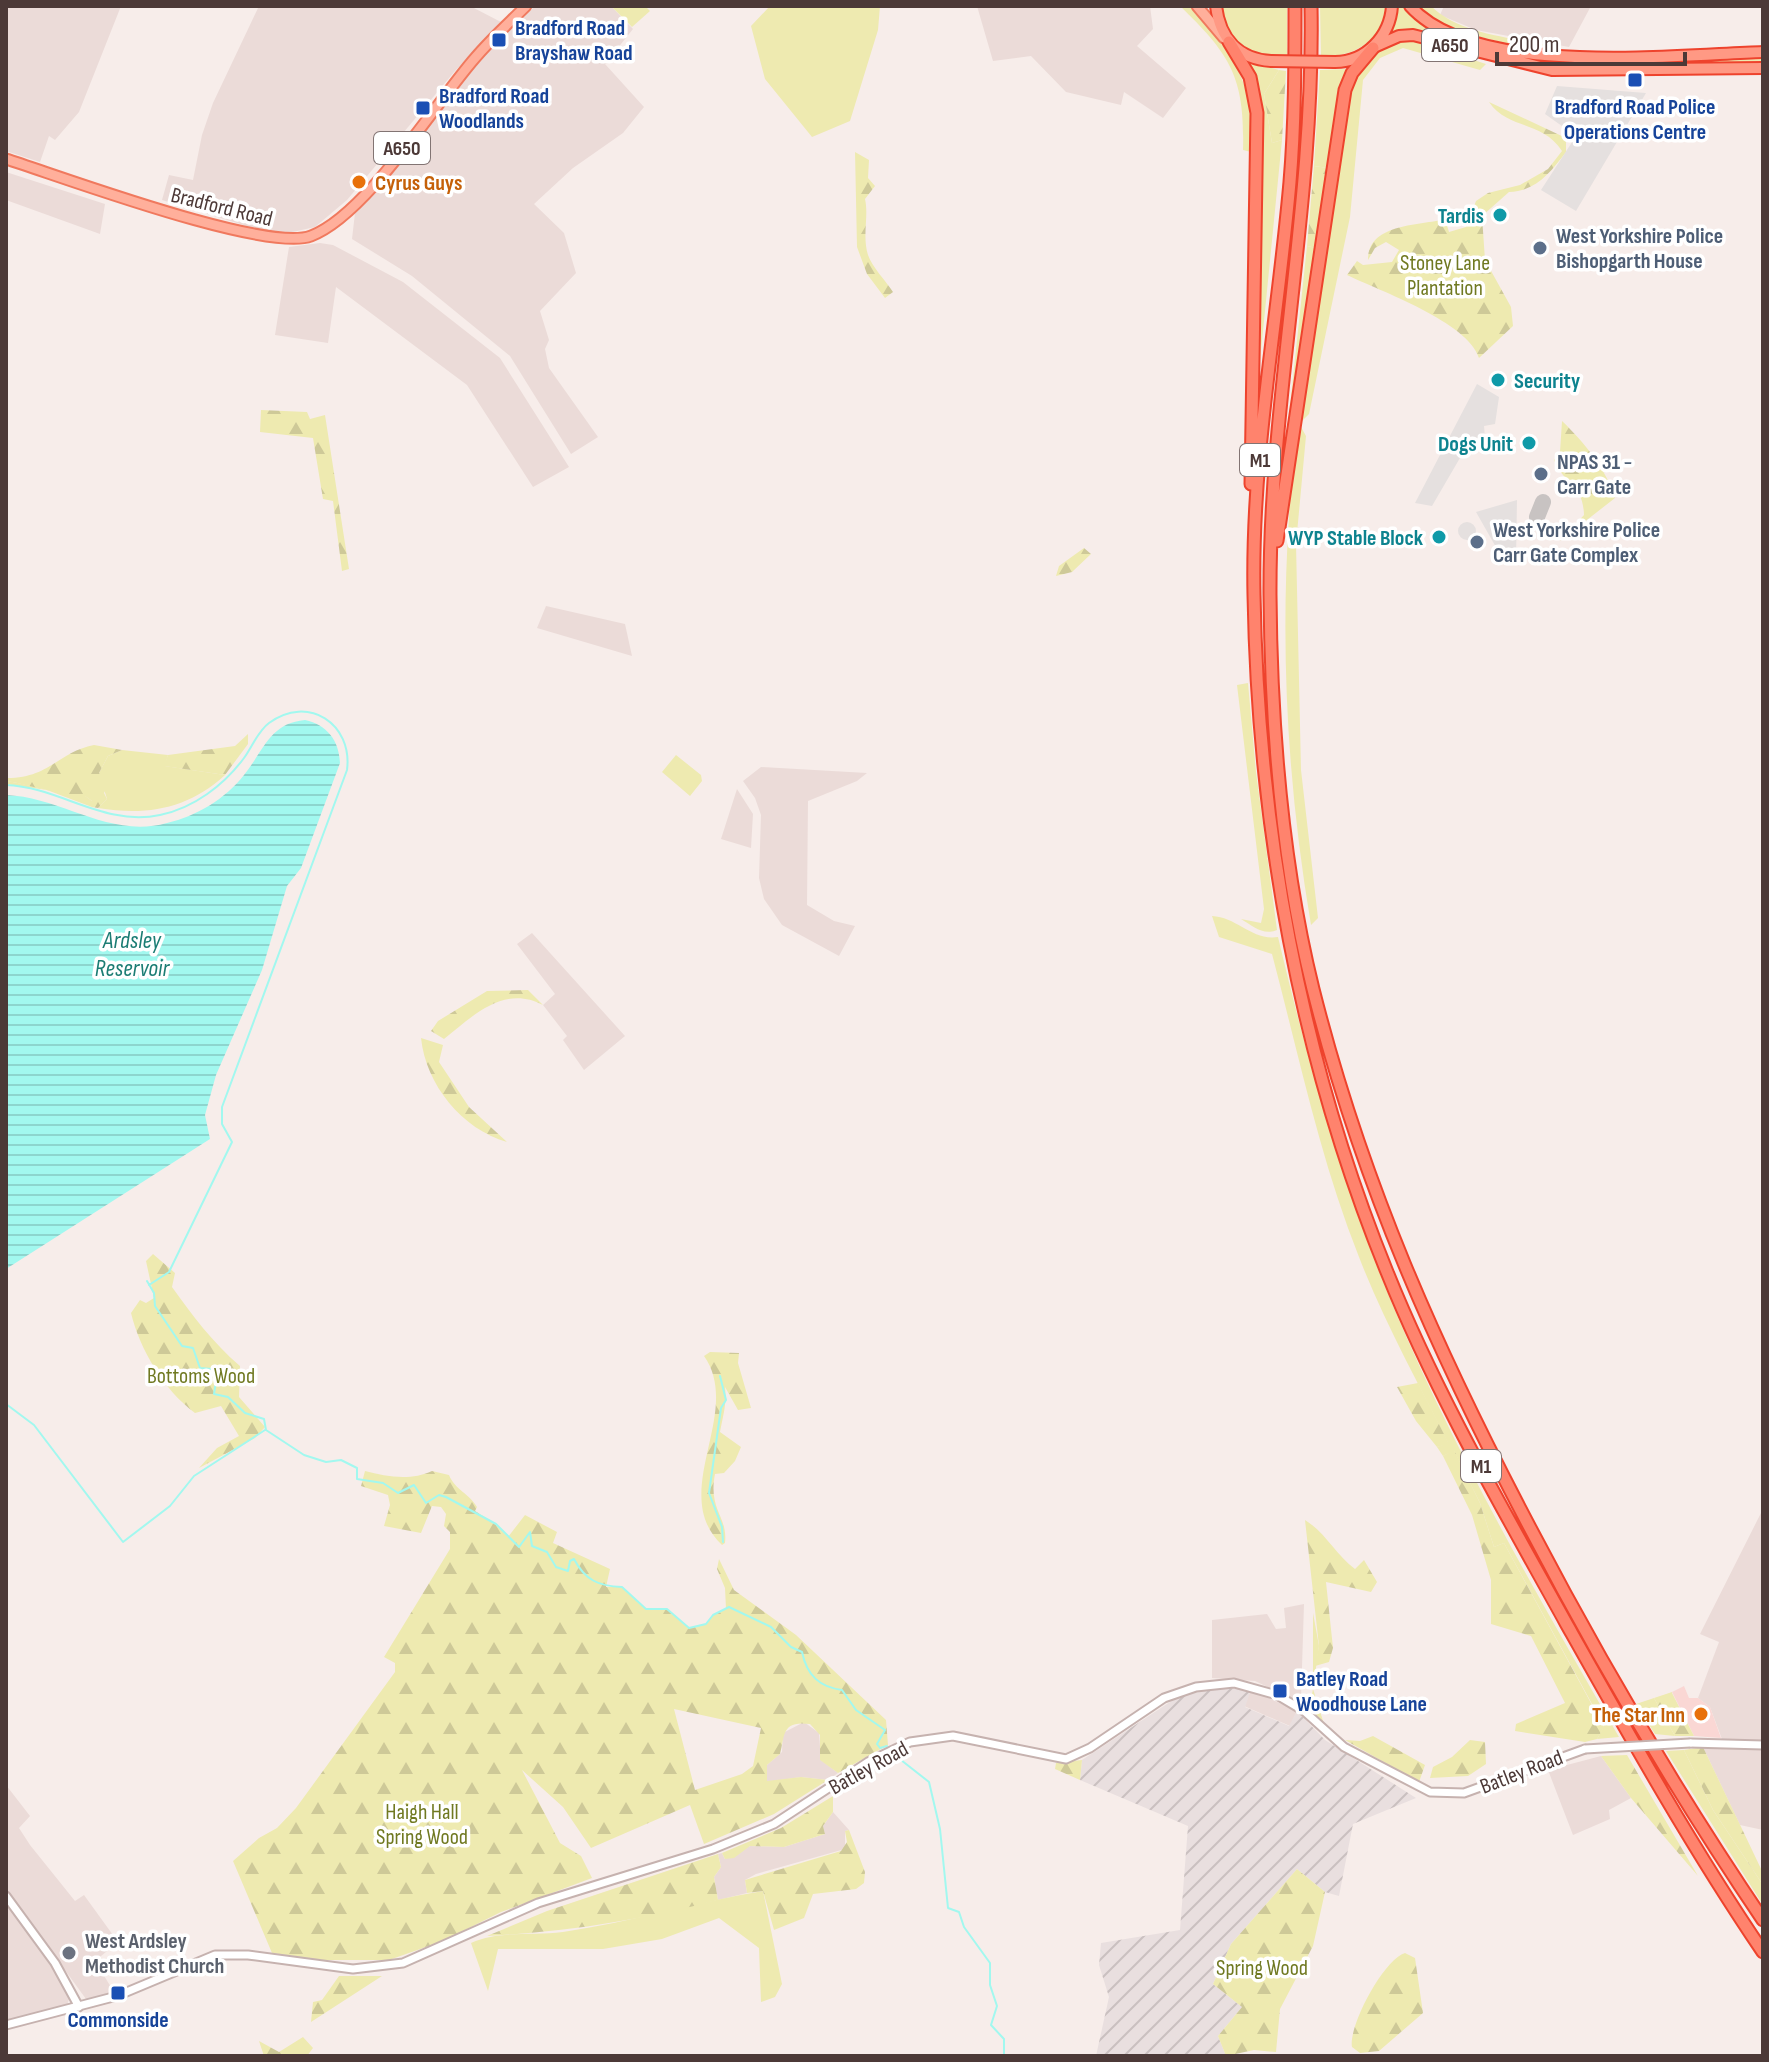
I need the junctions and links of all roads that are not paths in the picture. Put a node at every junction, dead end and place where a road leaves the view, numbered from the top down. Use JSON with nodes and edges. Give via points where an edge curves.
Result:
{"nodes":[{"id":1,"x":526,"y":6,"type":"edge"},
{"id":2,"x":1197,"y":6,"type":"edge"},
{"id":3,"x":1216,"y":6,"type":"edge"},
{"id":4,"x":1295,"y":6,"type":"edge"},
{"id":5,"x":1311,"y":6,"type":"edge"},
{"id":6,"x":1392,"y":6,"type":"edge"},
{"id":7,"x":1410,"y":6,"type":"edge"},
{"id":8,"x":1228,"y":41,"type":"junction"},
{"id":9,"x":1373,"y":48,"type":"junction"},
{"id":10,"x":1763,"y":52,"type":"edge"},
{"id":11,"x":1763,"y":68,"type":"edge"},
{"id":12,"x":6,"y":159,"type":"edge"},
{"id":13,"x":1254,"y":541,"type":"junction"},
{"id":14,"x":1270,"y":590,"type":"junction"},
{"id":15,"x":1763,"y":1745,"type":"edge"},
{"id":16,"x":6,"y":1896,"type":"edge"},
{"id":17,"x":1763,"y":1920,"type":"edge"},
{"id":18,"x":1763,"y":1952,"type":"edge"},
{"id":19,"x":79,"y":2007,"type":"junction"},
{"id":20,"x":6,"y":2025,"type":"edge"}],
"edges":[{"from":1,"to":12,"type":"main road","name":"Bradford Road","number":"A650","via":[[474,59],[354,204],[308,237],[251,234]]},
{"from":2,"to":8,"type":"main road","number":"A650"},
{"from":3,"to":8,"type":"highway"},
{"from":4,"to":13,"type":"highway","number":"M1","via":[[1291,174],[1263,409]]},
{"from":5,"to":14,"type":"highway","number":"M1","via":[[1305,178],[1279,411]]},
{"from":6,"to":9,"type":"highway","via":[[1389,25]]},
{"from":7,"to":10,"type":"highway","number":"A650","via":[[1443,32],[1514,51],[1596,57]]},
{"from":8,"to":9,"type":"highway","number":"A650","bridge":true,"via":[[1249,57],[1271,61],[1335,62]]},
{"from":8,"to":13,"type":"highway","via":[[1250,77],[1257,113],[1250,504]]},
{"from":9,"to":11,"type":"highway","number":"A650","via":[[1413,35],[1564,71]]},
{"from":9,"to":14,"type":"highway","via":[[1345,90]]},
{"from":13,"to":18,"type":"highway","number":"M1","via":[[1258,693],[1284,915],[1320,1074],[1350,1175],[1388,1276],[1496,1495],[1649,1772]]},
{"from":14,"to":17,"type":"highway","number":"M1","via":[[1279,767],[1304,938],[1367,1175],[1467,1408],[1624,1702]]},
{"from":15,"to":19,"type":"street","name":"Batley Road","bridge":true,"via":[[1585,1749],[1472,1790],[1446,1794],[1413,1787],[1344,1747],[1277,1695],[1234,1683],[1196,1687],[1164,1698],[1066,1759],[953,1736],[910,1742],[868,1762],[774,1824],[713,1849],[538,1903],[403,1963],[353,1969],[215,1955]]},
{"from":16,"to":19,"type":"street","via":[[55,1963]]},
{"from":19,"to":20,"type":"street","name":"Batley Road"}]}
